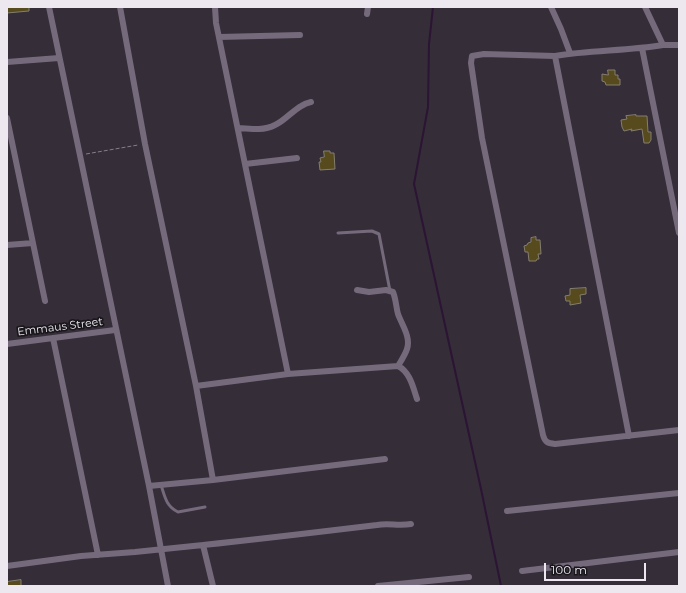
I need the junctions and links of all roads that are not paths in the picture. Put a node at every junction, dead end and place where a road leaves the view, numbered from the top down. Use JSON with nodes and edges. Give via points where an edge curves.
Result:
{"nodes":[{"id":1,"x":49,"y":7,"type":"edge"},
{"id":2,"x":120,"y":7,"type":"edge"},
{"id":3,"x":214,"y":7,"type":"edge"},
{"id":4,"x":368,"y":7,"type":"edge"},
{"id":5,"x":551,"y":7,"type":"edge"},
{"id":6,"x":645,"y":7,"type":"edge"},
{"id":7,"x":367,"y":14,"type":"dead end"},
{"id":8,"x":300,"y":35,"type":"dead end"},
{"id":9,"x":219,"y":37,"type":"junction"},
{"id":10,"x":663,"y":45,"type":"junction"},
{"id":11,"x":679,"y":45,"type":"edge"},
{"id":12,"x":642,"y":48,"type":"junction"},
{"id":13,"x":570,"y":53,"type":"junction"},
{"id":14,"x":555,"y":56,"type":"junction"},
{"id":15,"x":59,"y":58,"type":"junction"},
{"id":16,"x":7,"y":62,"type":"edge"},
{"id":17,"x":311,"y":102,"type":"dead end"},
{"id":18,"x":7,"y":118,"type":"edge"},
{"id":19,"x":238,"y":128,"type":"junction"},
{"id":20,"x":14,"y":153,"type":"junction"},
{"id":21,"x":7,"y":154,"type":"edge"},
{"id":22,"x":297,"y":158,"type":"dead end"},
{"id":23,"x":245,"y":164,"type":"junction"},
{"id":24,"x":338,"y":233,"type":"dead end"},
{"id":25,"x":679,"y":233,"type":"edge"},
{"id":26,"x":33,"y":243,"type":"junction"},
{"id":27,"x":7,"y":244,"type":"edge"},
{"id":28,"x":357,"y":290,"type":"dead end"},
{"id":29,"x":390,"y":291,"type":"junction"},
{"id":30,"x":45,"y":301,"type":"dead end"},
{"id":31,"x":116,"y":330,"type":"junction"},
{"id":32,"x":53,"y":338,"type":"junction"},
{"id":33,"x":7,"y":344,"type":"edge"},
{"id":34,"x":398,"y":366,"type":"junction"},
{"id":35,"x":288,"y":374,"type":"junction"},
{"id":36,"x":196,"y":386,"type":"junction"},
{"id":37,"x":416,"y":399,"type":"dead end"},
{"id":38,"x":679,"y":430,"type":"edge"},
{"id":39,"x":629,"y":436,"type":"junction"},
{"id":40,"x":385,"y":459,"type":"dead end"},
{"id":41,"x":213,"y":480,"type":"junction"},
{"id":42,"x":161,"y":485,"type":"junction"},
{"id":43,"x":149,"y":486,"type":"junction"},
{"id":44,"x":679,"y":493,"type":"edge"},
{"id":45,"x":205,"y":507,"type":"dead end"},
{"id":46,"x":507,"y":511,"type":"dead end"},
{"id":47,"x":411,"y":524,"type":"dead end"},
{"id":48,"x":203,"y":545,"type":"junction"},
{"id":49,"x":161,"y":549,"type":"junction"},
{"id":50,"x":679,"y":552,"type":"edge"},
{"id":51,"x":98,"y":555,"type":"junction"},
{"id":52,"x":7,"y":566,"type":"edge"},
{"id":53,"x":522,"y":571,"type":"dead end"},
{"id":54,"x":469,"y":577,"type":"dead end"},
{"id":55,"x":168,"y":586,"type":"edge"},
{"id":56,"x":213,"y":586,"type":"edge"},
{"id":57,"x":378,"y":586,"type":"edge"}],
"edges":[{"from":1,"to":15,"type":"street"},
{"from":2,"to":36,"type":"street","via":[[145,144]]},
{"from":3,"to":9,"type":"street"},
{"from":4,"to":7,"type":"street"},
{"from":5,"to":13,"type":"street"},
{"from":6,"to":10,"type":"street"},
{"from":8,"to":9,"type":"street"},
{"from":9,"to":19,"type":"street"},
{"from":10,"to":11,"type":"street"},
{"from":10,"to":12,"type":"street"},
{"from":12,"to":13,"type":"street"},
{"from":12,"to":25,"type":"street"},
{"from":13,"to":14,"type":"street"},
{"from":14,"to":39,"type":"street"},
{"from":14,"to":39,"type":"street","via":[[472,56],[472,71],[484,145],[545,441],[555,444]]},
{"from":15,"to":16,"type":"street"},
{"from":15,"to":31,"type":"street"},
{"from":17,"to":19,"type":"street","via":[[300,106],[274,126],[259,129]]},
{"from":18,"to":20,"type":"street"},
{"from":19,"to":23,"type":"street"},
{"from":20,"to":21,"type":"street"},
{"from":20,"to":26,"type":"street"},
{"from":22,"to":23,"type":"street"},
{"from":23,"to":35,"type":"street"},
{"from":24,"to":29,"type":"lane","via":[[372,231],[378,234]]},
{"from":26,"to":27,"type":"street"},
{"from":26,"to":30,"type":"street"},
{"from":28,"to":29,"type":"street"},
{"from":29,"to":34,"type":"street","via":[[395,296],[398,315],[408,338],[407,349]]},
{"from":31,"to":32,"type":"street","name":"Emmaus Street"},
{"from":31,"to":43,"type":"street"},
{"from":32,"to":33,"type":"street","name":"Emmaus Street"},
{"from":32,"to":51,"type":"street"},
{"from":34,"to":35,"type":"street"},
{"from":34,"to":37,"type":"street","via":[[406,372]]},
{"from":35,"to":36,"type":"street"},
{"from":36,"to":41,"type":"street"},
{"from":38,"to":39,"type":"street"},
{"from":40,"to":41,"type":"street"},
{"from":41,"to":42,"type":"street"},
{"from":42,"to":43,"type":"street"},
{"from":42,"to":45,"type":"lane","via":[[166,502],[174,510],[178,512]]},
{"from":43,"to":49,"type":"street"},
{"from":44,"to":46,"type":"street"},
{"from":47,"to":48,"type":"street","via":[[379,524]]},
{"from":48,"to":49,"type":"street"},
{"from":48,"to":56,"type":"street"},
{"from":49,"to":51,"type":"street"},
{"from":49,"to":55,"type":"street"},
{"from":50,"to":53,"type":"street"},
{"from":51,"to":52,"type":"street"},
{"from":54,"to":57,"type":"street"}]}
